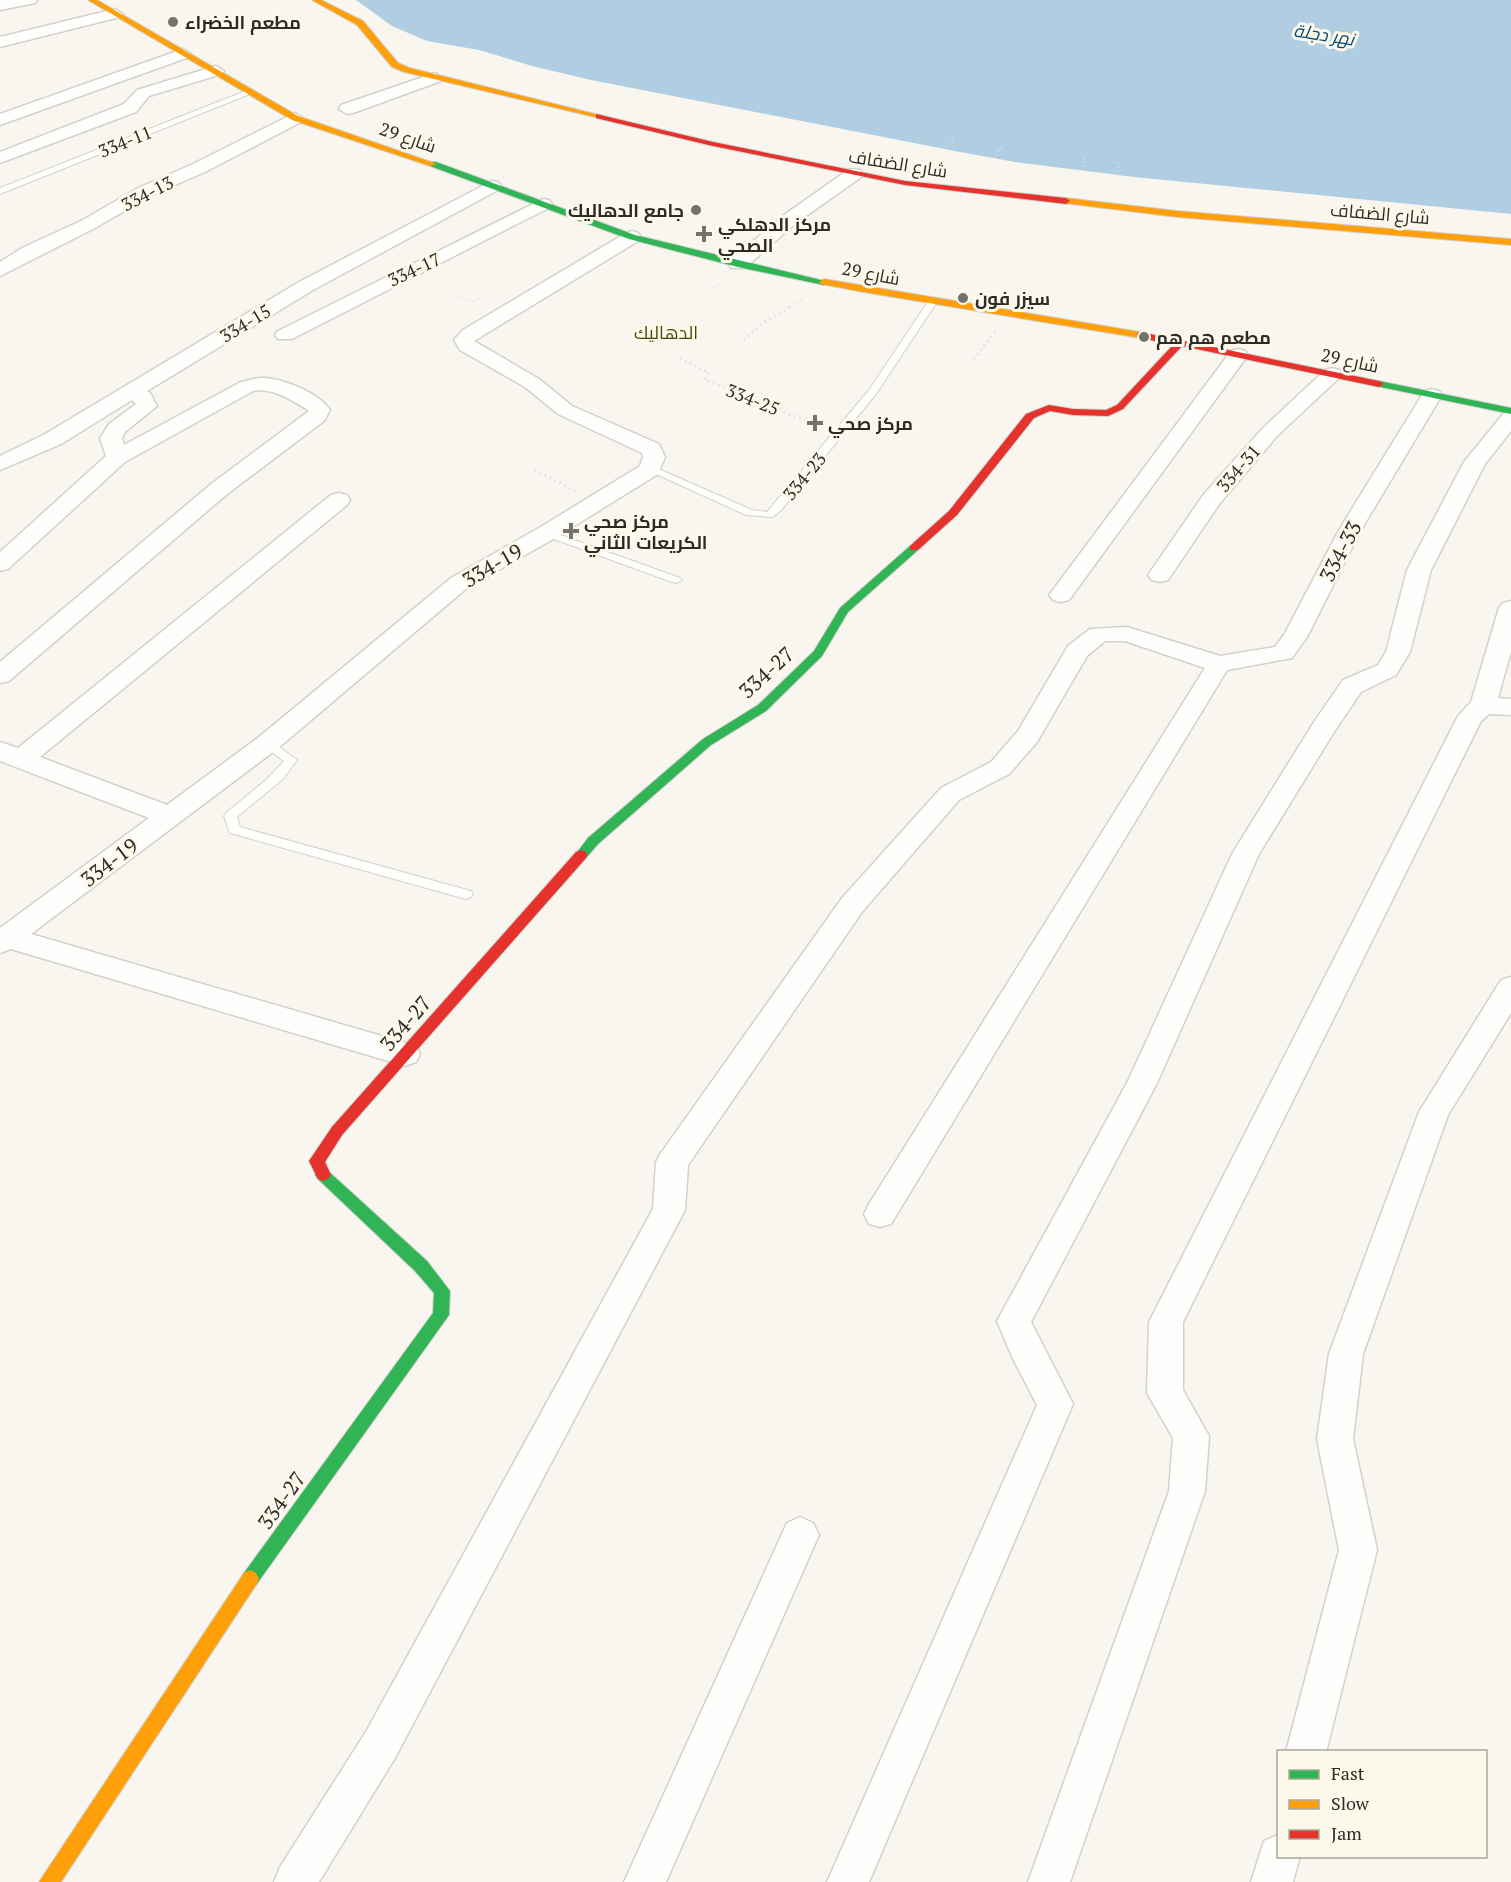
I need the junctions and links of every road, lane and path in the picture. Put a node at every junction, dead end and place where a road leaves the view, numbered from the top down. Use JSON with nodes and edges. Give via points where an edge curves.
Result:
{"nodes":[{"id":1,"x":30,"y":0,"type":"edge"},
{"id":2,"x":92,"y":0,"type":"edge"},
{"id":3,"x":316,"y":0,"type":"edge"},
{"id":4,"x":0,"y":5,"type":"edge"},
{"id":5,"x":115,"y":14,"type":"junction"},
{"id":6,"x":0,"y":42,"type":"edge"},
{"id":7,"x":183,"y":54,"type":"junction"},
{"id":8,"x":216,"y":71,"type":"junction"},
{"id":9,"x":435,"y":78,"type":"junction"},
{"id":10,"x":251,"y":92,"type":"junction"},
{"id":11,"x":346,"y":109,"type":"dead end"},
{"id":12,"x":295,"y":117,"type":"junction"},
{"id":13,"x":0,"y":120,"type":"edge"},
{"id":14,"x":954,"y":140,"type":"dead end"},
{"id":15,"x":1001,"y":147,"type":"dead end"},
{"id":16,"x":943,"y":149,"type":"dead end"},
{"id":17,"x":1084,"y":157,"type":"dead end"},
{"id":18,"x":0,"y":158,"type":"edge"},
{"id":19,"x":994,"y":158,"type":"dead end"},
{"id":20,"x":1118,"y":164,"type":"dead end"},
{"id":21,"x":1083,"y":171,"type":"dead end"},
{"id":22,"x":854,"y":174,"type":"junction"},
{"id":23,"x":1121,"y":176,"type":"dead end"},
{"id":24,"x":492,"y":186,"type":"junction"},
{"id":25,"x":0,"y":191,"type":"edge"},
{"id":26,"x":543,"y":204,"type":"junction"},
{"id":27,"x":632,"y":237,"type":"junction"},
{"id":28,"x":1511,"y":242,"type":"edge"},
{"id":29,"x":738,"y":264,"type":"junction"},
{"id":30,"x":0,"y":270,"type":"edge"},
{"id":31,"x":828,"y":283,"type":"junction"},
{"id":32,"x":445,"y":294,"type":"dead end"},
{"id":33,"x":932,"y":302,"type":"junction"},
{"id":34,"x":510,"y":309,"type":"junction"},
{"id":35,"x":1013,"y":314,"type":"junction"},
{"id":36,"x":285,"y":335,"type":"dead end"},
{"id":37,"x":744,"y":340,"type":"dead end"},
{"id":38,"x":1180,"y":343,"type":"junction"},
{"id":39,"x":1238,"y":355,"type":"junction"},
{"id":40,"x":681,"y":358,"type":"dead end"},
{"id":41,"x":974,"y":359,"type":"dead end"},
{"id":42,"x":1332,"y":374,"type":"junction"},
{"id":43,"x":130,"y":392,"type":"junction"},
{"id":44,"x":1432,"y":395,"type":"junction"},
{"id":45,"x":1511,"y":411,"type":"edge"},
{"id":46,"x":1511,"y":417,"type":"edge"},
{"id":47,"x":839,"y":433,"type":"junction"},
{"id":48,"x":117,"y":458,"type":"junction"},
{"id":49,"x":0,"y":464,"type":"edge"},
{"id":50,"x":650,"y":469,"type":"junction"},
{"id":51,"x":535,"y":470,"type":"dead end"},
{"id":52,"x":339,"y":500,"type":"dead end"},
{"id":53,"x":597,"y":502,"type":"junction"},
{"id":54,"x":547,"y":533,"type":"junction"},
{"id":55,"x":0,"y":564,"type":"edge"},
{"id":56,"x":1160,"y":574,"type":"dead end"},
{"id":57,"x":676,"y":580,"type":"dead end"},
{"id":58,"x":1061,"y":595,"type":"dead end"},
{"id":59,"x":1511,"y":608,"type":"edge"},
{"id":60,"x":1219,"y":664,"type":"junction"},
{"id":61,"x":0,"y":675,"type":"edge"},
{"id":62,"x":1497,"y":706,"type":"edge"},
{"id":63,"x":268,"y":744,"type":"junction"},
{"id":64,"x":10,"y":755,"type":"edge"},
{"id":65,"x":171,"y":816,"type":"junction"},
{"id":66,"x":466,"y":894,"type":"dead end"},
{"id":67,"x":4,"y":940,"type":"edge"},
{"id":68,"x":1511,"y":988,"type":"edge"},
{"id":69,"x":405,"y":1054,"type":"junction"},
{"id":70,"x":880,"y":1214,"type":"dead end"},
{"id":71,"x":800,"y":1535,"type":"dead end"},
{"id":72,"x":1307,"y":1750,"type":"edge"},
{"id":73,"x":1279,"y":1858,"type":"edge"},
{"id":74,"x":50,"y":1882,"type":"edge"},
{"id":75,"x":295,"y":1882,"type":"edge"},
{"id":76,"x":645,"y":1882,"type":"edge"},
{"id":77,"x":848,"y":1882,"type":"edge"},
{"id":78,"x":1048,"y":1882,"type":"edge"},
{"id":79,"x":1272,"y":1882,"type":"edge"}],
"edges":[{"from":1,"to":4,"type":"street"},
{"from":2,"to":5,"type":"street","name":"شارع 29"},
{"from":3,"to":9,"type":"street","name":"شارع الضفاف","via":[[360,23],[398,67]]},
{"from":5,"to":6,"type":"street"},
{"from":5,"to":7,"type":"street","name":"شارع 29"},
{"from":7,"to":8,"type":"street","name":"شارع 29"},
{"from":7,"to":13,"type":"street"},
{"from":8,"to":10,"type":"street","name":"شارع 29"},
{"from":8,"to":18,"type":"street","via":[[143,93],[130,108]]},
{"from":9,"to":11,"type":"street"},
{"from":9,"to":22,"type":"street","name":"شارع الضفاف"},
{"from":10,"to":12,"type":"street","name":"شارع 29"},
{"from":10,"to":25,"type":"lane","name":"334-11"},
{"from":12,"to":24,"type":"street","name":"شارع 29"},
{"from":12,"to":30,"type":"street","name":"334-13"},
{"from":14,"to":16,"type":"path"},
{"from":15,"to":19,"type":"path"},
{"from":17,"to":21,"type":"path"},
{"from":20,"to":23,"type":"path"},
{"from":22,"to":28,"type":"street","name":"شارع الضفاف","via":[[952,190],[1154,212]]},
{"from":22,"to":29,"type":"street","via":[[790,219]]},
{"from":24,"to":26,"type":"street","name":"شارع 29"},
{"from":24,"to":43,"type":"street","name":"334-15","via":[[306,286]]},
{"from":26,"to":27,"type":"street","name":"شارع 29"},
{"from":26,"to":36,"type":"street","name":"334-17"},
{"from":27,"to":29,"type":"street","name":"شارع 29"},
{"from":27,"to":34,"type":"street"},
{"from":29,"to":31,"type":"street","name":"شارع 29"},
{"from":31,"to":33,"type":"street","name":"شارع 29"},
{"from":31,"to":37,"type":"path","via":[[764,322]]},
{"from":32,"to":34,"type":"path","via":[[471,302],[481,298]]},
{"from":33,"to":35,"type":"street","name":"شارع 29"},
{"from":33,"to":47,"type":"lane","name":"334-23","via":[[873,393]]},
{"from":34,"to":50,"type":"street","via":[[470,334],[464,340],[467,346],[532,383],[565,410],[651,449],[654,457]]},
{"from":35,"to":38,"type":"street","name":"شارع 29"},
{"from":35,"to":41,"type":"path"},
{"from":38,"to":39,"type":"street","name":"شارع 29"},
{"from":38,"to":69,"type":"street","name":"334-27","via":[[1120,407],[1108,413],[1049,408],[1030,416],[953,513],[844,610],[818,653],[762,708],[707,742],[592,842]]},
{"from":39,"to":42,"type":"street","name":"شارع 29"},
{"from":39,"to":58,"type":"street"},
{"from":40,"to":47,"type":"path","name":"334-25","via":[[709,373],[705,380]]},
{"from":42,"to":44,"type":"street","name":"شارع 29"},
{"from":42,"to":56,"type":"street","name":"334-31","via":[[1270,432],[1212,498]]},
{"from":43,"to":48,"type":"street","via":[[143,397],[147,406],[116,428],[111,438]]},
{"from":43,"to":49,"type":"street","name":"334-15","via":[[53,439]]},
{"from":44,"to":45,"type":"street","name":"شارع 29"},
{"from":44,"to":60,"type":"street","name":"334-33","via":[[1350,530],[1283,653]]},
{"from":46,"to":77,"type":"street","via":[[1475,462],[1419,570],[1398,652],[1387,670],[1352,686],[1246,854],[1142,1083],[1014,1321],[1055,1404]]},
{"from":47,"to":50,"type":"lane","name":"334-23","via":[[769,515],[750,513]]},
{"from":48,"to":55,"type":"street"},
{"from":48,"to":61,"type":"street","via":[[256,384],[272,386],[320,410],[317,417],[218,490]]},
{"from":50,"to":53,"type":"street","name":"334-19"},
{"from":51,"to":53,"type":"path"},
{"from":52,"to":64,"type":"street"},
{"from":53,"to":54,"type":"street","name":"334-19"},
{"from":54,"to":57,"type":"lane"},
{"from":54,"to":63,"type":"street","name":"334-19","via":[[459,583]]},
{"from":59,"to":62,"type":"street"},
{"from":60,"to":70,"type":"street"},
{"from":60,"to":75,"type":"street","via":[[1127,634],[1098,634],[1077,651],[1028,735],[1000,768],[950,794],[852,905],[672,1162],[669,1210],[381,1744]]},
{"from":62,"to":78,"type":"street","via":[[1471,716],[1166,1322],[1165,1393],[1191,1436],[1186,1491]]},
{"from":63,"to":65,"type":"street","name":"334-19"},
{"from":63,"to":66,"type":"lane","via":[[291,760],[284,771],[230,816],[235,830]]},
{"from":64,"to":65,"type":"street"},
{"from":65,"to":67,"type":"street","name":"334-19"},
{"from":67,"to":69,"type":"street"},
{"from":68,"to":72,"type":"street","via":[[1434,1112],[1346,1354],[1335,1439],[1358,1550]]},
{"from":69,"to":74,"type":"street","name":"334-27","via":[[337,1131],[317,1161],[322,1174],[421,1266],[442,1291],[441,1315],[247,1583]]},
{"from":71,"to":76,"type":"street"},
{"from":73,"to":79,"type":"street"}]}
